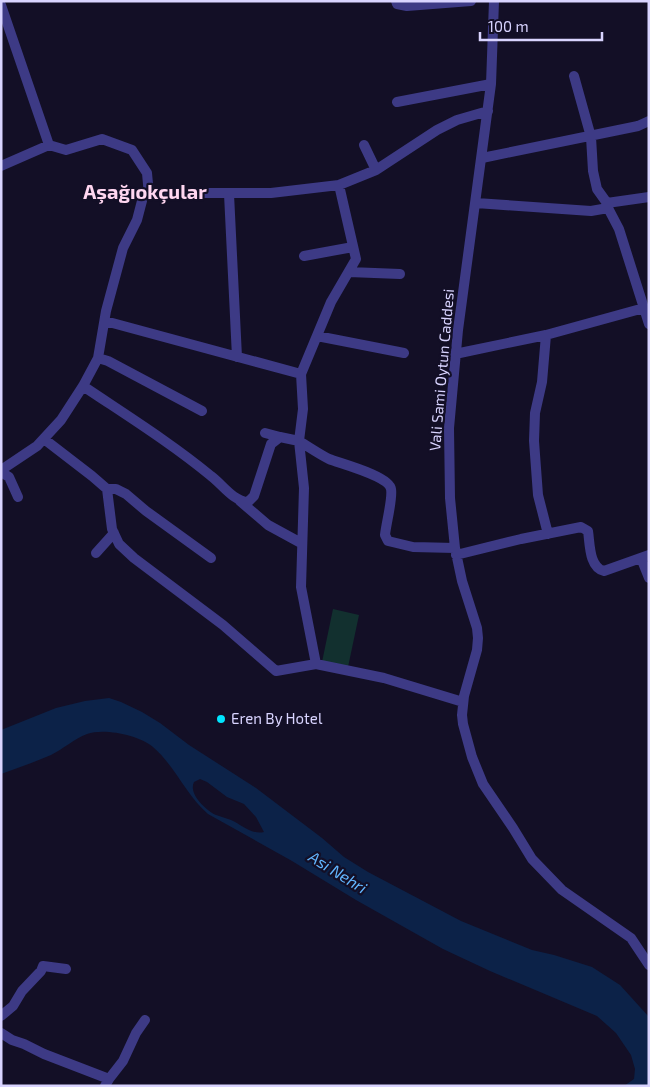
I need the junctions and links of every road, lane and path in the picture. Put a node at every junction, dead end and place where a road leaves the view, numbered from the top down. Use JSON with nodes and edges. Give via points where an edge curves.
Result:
{"nodes":[{"id":1,"x":396,"y":1,"type":"edge"},
{"id":2,"x":471,"y":1,"type":"edge"},
{"id":3,"x":494,"y":1,"type":"edge"},
{"id":4,"x":1,"y":5,"type":"edge"},
{"id":5,"x":574,"y":76,"type":"dead end"},
{"id":6,"x":491,"y":84,"type":"junction"},
{"id":7,"x":397,"y":102,"type":"dead end"},
{"id":8,"x":488,"y":111,"type":"junction"},
{"id":9,"x":649,"y":121,"type":"edge"},
{"id":10,"x":591,"y":137,"type":"junction"},
{"id":11,"x":49,"y":145,"type":"junction"},
{"id":12,"x":364,"y":145,"type":"dead end"},
{"id":13,"x":482,"y":158,"type":"junction"},
{"id":14,"x":1,"y":166,"type":"edge"},
{"id":15,"x":376,"y":170,"type":"junction"},
{"id":16,"x":339,"y":185,"type":"junction"},
{"id":17,"x":229,"y":194,"type":"junction"},
{"id":18,"x":149,"y":195,"type":"junction"},
{"id":19,"x":649,"y":197,"type":"edge"},
{"id":20,"x":476,"y":203,"type":"junction"},
{"id":21,"x":607,"y":205,"type":"junction"},
{"id":22,"x":353,"y":247,"type":"junction"},
{"id":23,"x":304,"y":256,"type":"dead end"},
{"id":24,"x":349,"y":272,"type":"junction"},
{"id":25,"x":400,"y":274,"type":"dead end"},
{"id":26,"x":644,"y":308,"type":"junction"},
{"id":27,"x":105,"y":321,"type":"junction"},
{"id":28,"x":649,"y":324,"type":"edge"},
{"id":29,"x":317,"y":336,"type":"junction"},
{"id":30,"x":546,"y":336,"type":"junction"},
{"id":31,"x":404,"y":353,"type":"dead end"},
{"id":32,"x":455,"y":354,"type":"junction"},
{"id":33,"x":237,"y":357,"type":"junction"},
{"id":34,"x":98,"y":358,"type":"junction"},
{"id":35,"x":301,"y":374,"type":"junction"},
{"id":36,"x":83,"y":386,"type":"junction"},
{"id":37,"x":202,"y":411,"type":"dead end"},
{"id":38,"x":265,"y":433,"type":"dead end"},
{"id":39,"x":280,"y":437,"type":"junction"},
{"id":40,"x":44,"y":439,"type":"junction"},
{"id":41,"x":299,"y":442,"type":"junction"},
{"id":42,"x":1,"y":471,"type":"edge"},
{"id":43,"x":107,"y":490,"type":"junction"},
{"id":44,"x":18,"y":498,"type":"dead end"},
{"id":45,"x":240,"y":501,"type":"junction"},
{"id":46,"x":114,"y":533,"type":"junction"},
{"id":47,"x":548,"y":534,"type":"junction"},
{"id":48,"x":302,"y":543,"type":"junction"},
{"id":49,"x":455,"y":552,"type":"junction"},
{"id":50,"x":96,"y":553,"type":"dead end"},
{"id":51,"x":645,"y":556,"type":"edge"},
{"id":52,"x":211,"y":558,"type":"dead end"},
{"id":53,"x":649,"y":578,"type":"edge"},
{"id":54,"x":316,"y":664,"type":"junction"},
{"id":55,"x":463,"y":702,"type":"junction"},
{"id":56,"x":649,"y":942,"type":"edge"},
{"id":57,"x":637,"y":944,"type":"junction"},
{"id":58,"x":649,"y":964,"type":"edge"},
{"id":59,"x":66,"y":969,"type":"dead end"},
{"id":60,"x":1,"y":1016,"type":"edge"},
{"id":61,"x":144,"y":1020,"type":"dead end"},
{"id":62,"x":1,"y":1033,"type":"edge"},
{"id":63,"x":107,"y":1082,"type":"edge"}],
"edges":[{"from":1,"to":2,"type":"street","via":[[407,6]]},
{"from":3,"to":6,"type":"street","name":"Vali Sami Oytun Caddesi"},
{"from":4,"to":11,"type":"street"},
{"from":5,"to":10,"type":"street"},
{"from":6,"to":7,"type":"street"},
{"from":6,"to":8,"type":"street","name":"Vali Sami Oytun Caddesi"},
{"from":8,"to":13,"type":"street","name":"Vali Sami Oytun Caddesi"},
{"from":8,"to":15,"type":"street","via":[[437,130]]},
{"from":9,"to":10,"type":"street"},
{"from":10,"to":13,"type":"street"},
{"from":10,"to":21,"type":"street","via":[[597,189]]},
{"from":11,"to":14,"type":"street"},
{"from":11,"to":18,"type":"street","via":[[66,150],[102,139],[132,150],[147,173]]},
{"from":12,"to":15,"type":"street"},
{"from":13,"to":20,"type":"street","name":"Vali Sami Oytun Caddesi"},
{"from":15,"to":16,"type":"street"},
{"from":16,"to":17,"type":"street"},
{"from":16,"to":22,"type":"street"},
{"from":17,"to":18,"type":"street"},
{"from":17,"to":33,"type":"street"},
{"from":18,"to":27,"type":"street","via":[[143,197],[137,220],[123,248]]},
{"from":19,"to":21,"type":"street"},
{"from":20,"to":21,"type":"street","via":[[591,211]]},
{"from":20,"to":32,"type":"street","name":"Vali Sami Oytun Caddesi"},
{"from":21,"to":26,"type":"street","via":[[619,229]]},
{"from":22,"to":23,"type":"street"},
{"from":22,"to":24,"type":"street","via":[[356,259]]},
{"from":24,"to":25,"type":"street"},
{"from":24,"to":29,"type":"street","via":[[331,302]]},
{"from":26,"to":28,"type":"street"},
{"from":26,"to":30,"type":"street"},
{"from":27,"to":33,"type":"street"},
{"from":27,"to":34,"type":"street"},
{"from":29,"to":31,"type":"street"},
{"from":29,"to":35,"type":"street"},
{"from":30,"to":32,"type":"street"},
{"from":30,"to":47,"type":"street","via":[[534,441],[538,495]]},
{"from":32,"to":49,"type":"street","name":"Vali Sami Oytun Caddesi","via":[[448,454]]},
{"from":33,"to":35,"type":"street"},
{"from":34,"to":36,"type":"street"},
{"from":34,"to":37,"type":"street"},
{"from":35,"to":41,"type":"street","via":[[303,409]]},
{"from":36,"to":40,"type":"street"},
{"from":36,"to":45,"type":"street","via":[[181,454]]},
{"from":38,"to":39,"type":"street"},
{"from":39,"to":41,"type":"street"},
{"from":39,"to":45,"type":"street","via":[[271,444],[260,466],[254,496],[248,502]]},
{"from":40,"to":42,"type":"street"},
{"from":40,"to":43,"type":"street"},
{"from":41,"to":48,"type":"street","via":[[304,488]]},
{"from":41,"to":49,"type":"street","via":[[328,458],[389,483],[391,496],[384,535],[388,541]]},
{"from":42,"to":44,"type":"street","via":[[9,477]]},
{"from":43,"to":46,"type":"street"},
{"from":43,"to":52,"type":"street","via":[[116,489],[126,494]]},
{"from":45,"to":48,"type":"street","via":[[268,525]]},
{"from":46,"to":50,"type":"street"},
{"from":46,"to":54,"type":"street","via":[[118,544],[134,558],[223,625],[276,671]]},
{"from":47,"to":49,"type":"street"},
{"from":47,"to":51,"type":"street","via":[[581,527],[588,531],[594,564],[599,570]]},
{"from":48,"to":54,"type":"street","via":[[301,587]]},
{"from":49,"to":55,"type":"street","name":"Vali Sami Oytun Caddesi","via":[[478,638]]},
{"from":51,"to":53,"type":"street"},
{"from":54,"to":55,"type":"street","via":[[384,678]]},
{"from":55,"to":57,"type":"street","name":"Vali Sami Oytun Caddesi","via":[[466,738],[483,784],[532,859],[562,890],[624,931]]},
{"from":56,"to":57,"type":"street"},
{"from":57,"to":58,"type":"street","name":"Vali Sami Oytun Caddesi"},
{"from":59,"to":60,"type":"street","via":[[43,966],[13,1006]]},
{"from":61,"to":63,"type":"street","via":[[123,1061]]},
{"from":62,"to":63,"type":"street"}]}
